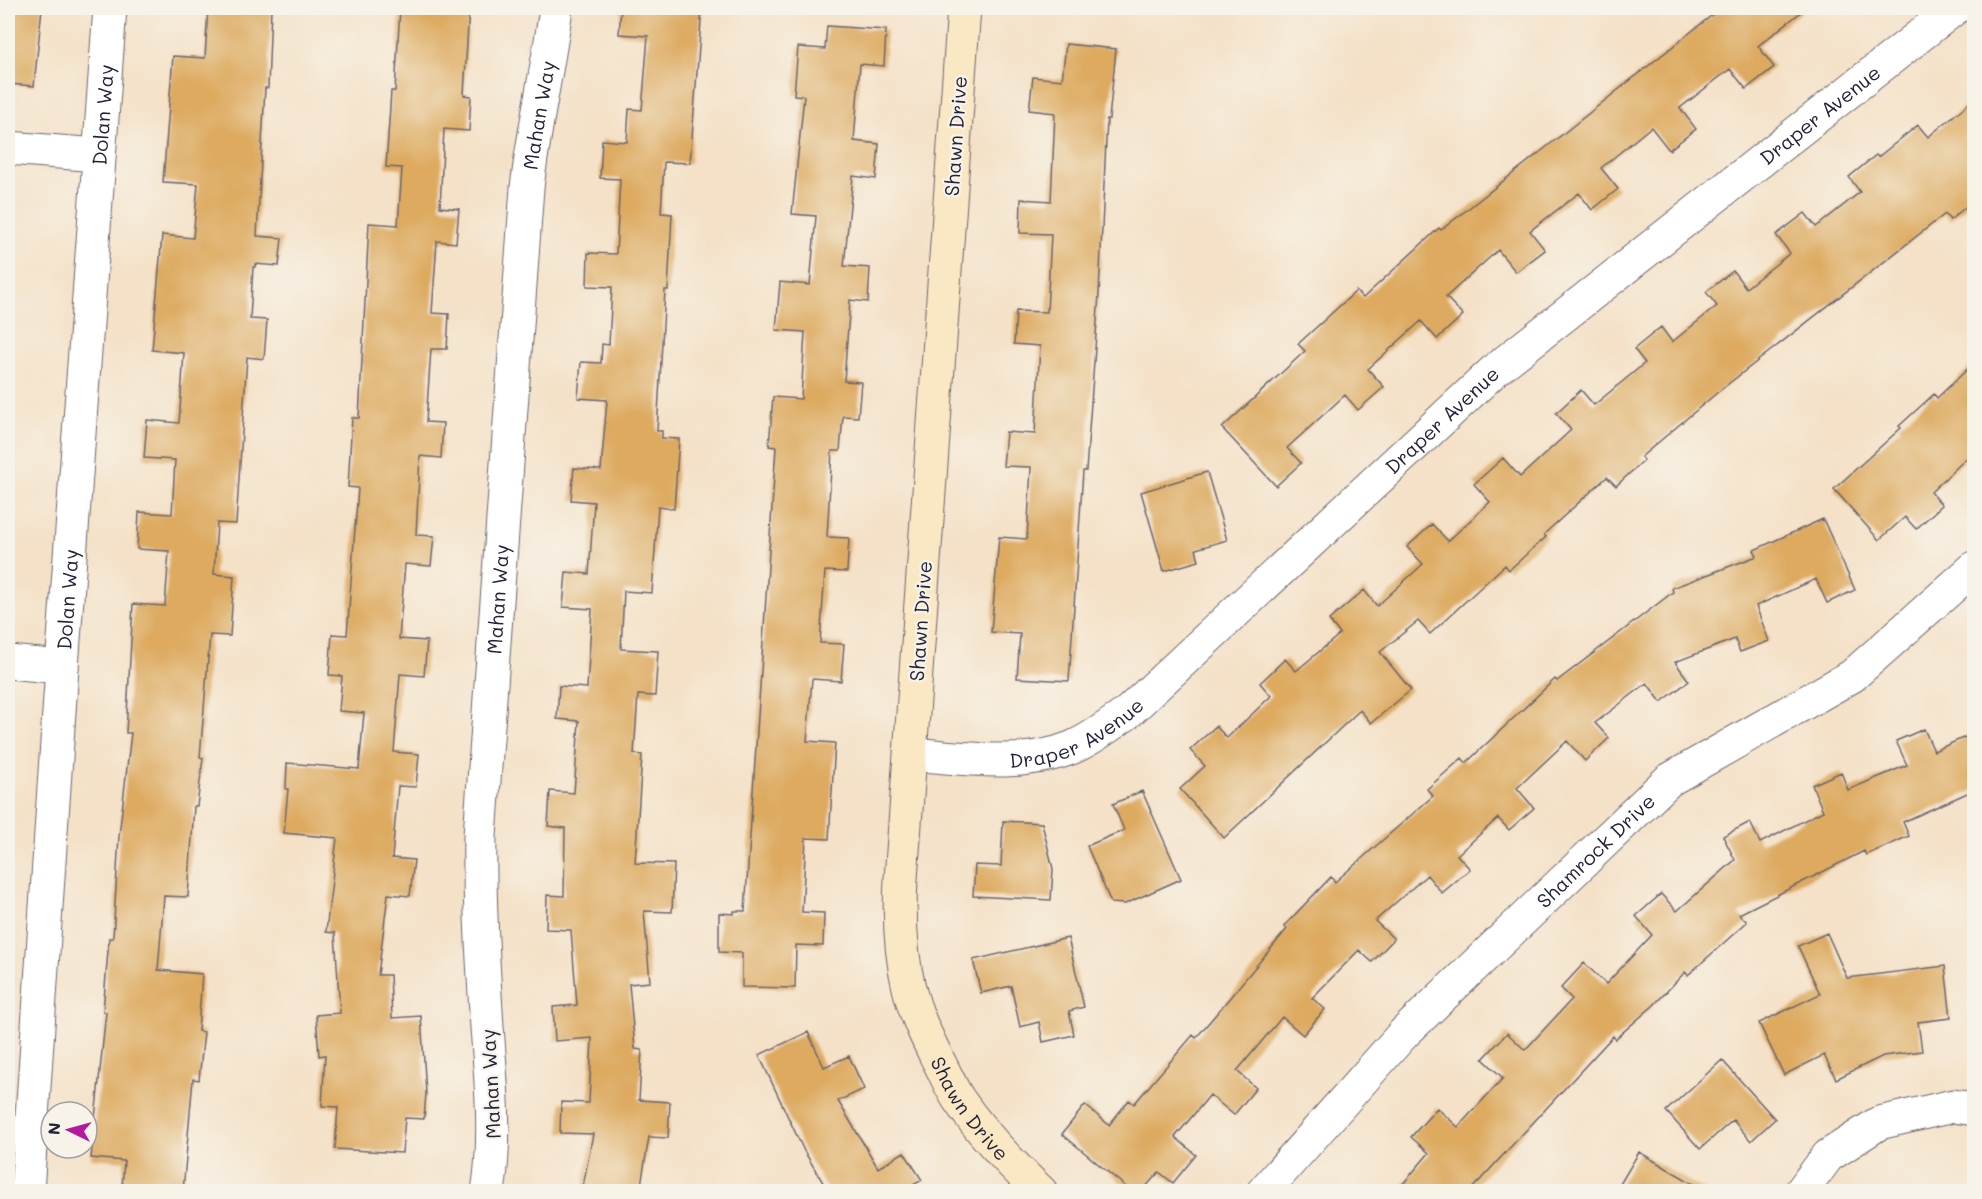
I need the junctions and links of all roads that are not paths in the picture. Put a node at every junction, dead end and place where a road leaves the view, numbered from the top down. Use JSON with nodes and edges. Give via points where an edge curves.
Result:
{"nodes":[{"id":1,"x":110,"y":8,"type":"edge"},
{"id":2,"x":556,"y":8,"type":"edge"},
{"id":3,"x":964,"y":8,"type":"edge"},
{"id":4,"x":1955,"y":8,"type":"edge"},
{"id":5,"x":8,"y":148,"type":"edge"},
{"id":6,"x":98,"y":155,"type":"junction"},
{"id":7,"x":1974,"y":568,"type":"edge"},
{"id":8,"x":8,"y":662,"type":"edge"},
{"id":9,"x":62,"y":667,"type":"junction"},
{"id":10,"x":910,"y":754,"type":"junction"},
{"id":11,"x":1974,"y":1109,"type":"edge"},
{"id":12,"x":27,"y":1191,"type":"edge"},
{"id":13,"x":488,"y":1191,"type":"edge"},
{"id":14,"x":1041,"y":1191,"type":"edge"},
{"id":15,"x":1263,"y":1191,"type":"edge"},
{"id":16,"x":1801,"y":1191,"type":"edge"}],
"edges":[{"from":1,"to":6,"type":"street","name":"Dolan Way"},
{"from":2,"to":13,"type":"street","name":"Mahan Way","via":[[527,188],[480,836],[481,934],[494,1119]]},
{"from":3,"to":10,"type":"street","name":"Shawn Drive"},
{"from":4,"to":10,"type":"street","name":"Draper Avenue","via":[[1495,370],[1126,714],[1087,740],[1036,758],[998,760]]},
{"from":5,"to":6,"type":"street"},
{"from":6,"to":9,"type":"street","name":"Dolan Way"},
{"from":7,"to":15,"type":"street","name":"Shamrock Drive","via":[[1852,676],[1669,780],[1404,1033]]},
{"from":8,"to":9,"type":"street"},
{"from":9,"to":12,"type":"street","name":"Dolan Way"},
{"from":10,"to":14,"type":"street","name":"Shawn Drive","via":[[900,910],[901,942],[916,1012],[958,1099],[1011,1164]]},
{"from":11,"to":16,"type":"street","via":[[1953,1106],[1879,1123],[1828,1155]]}]}
